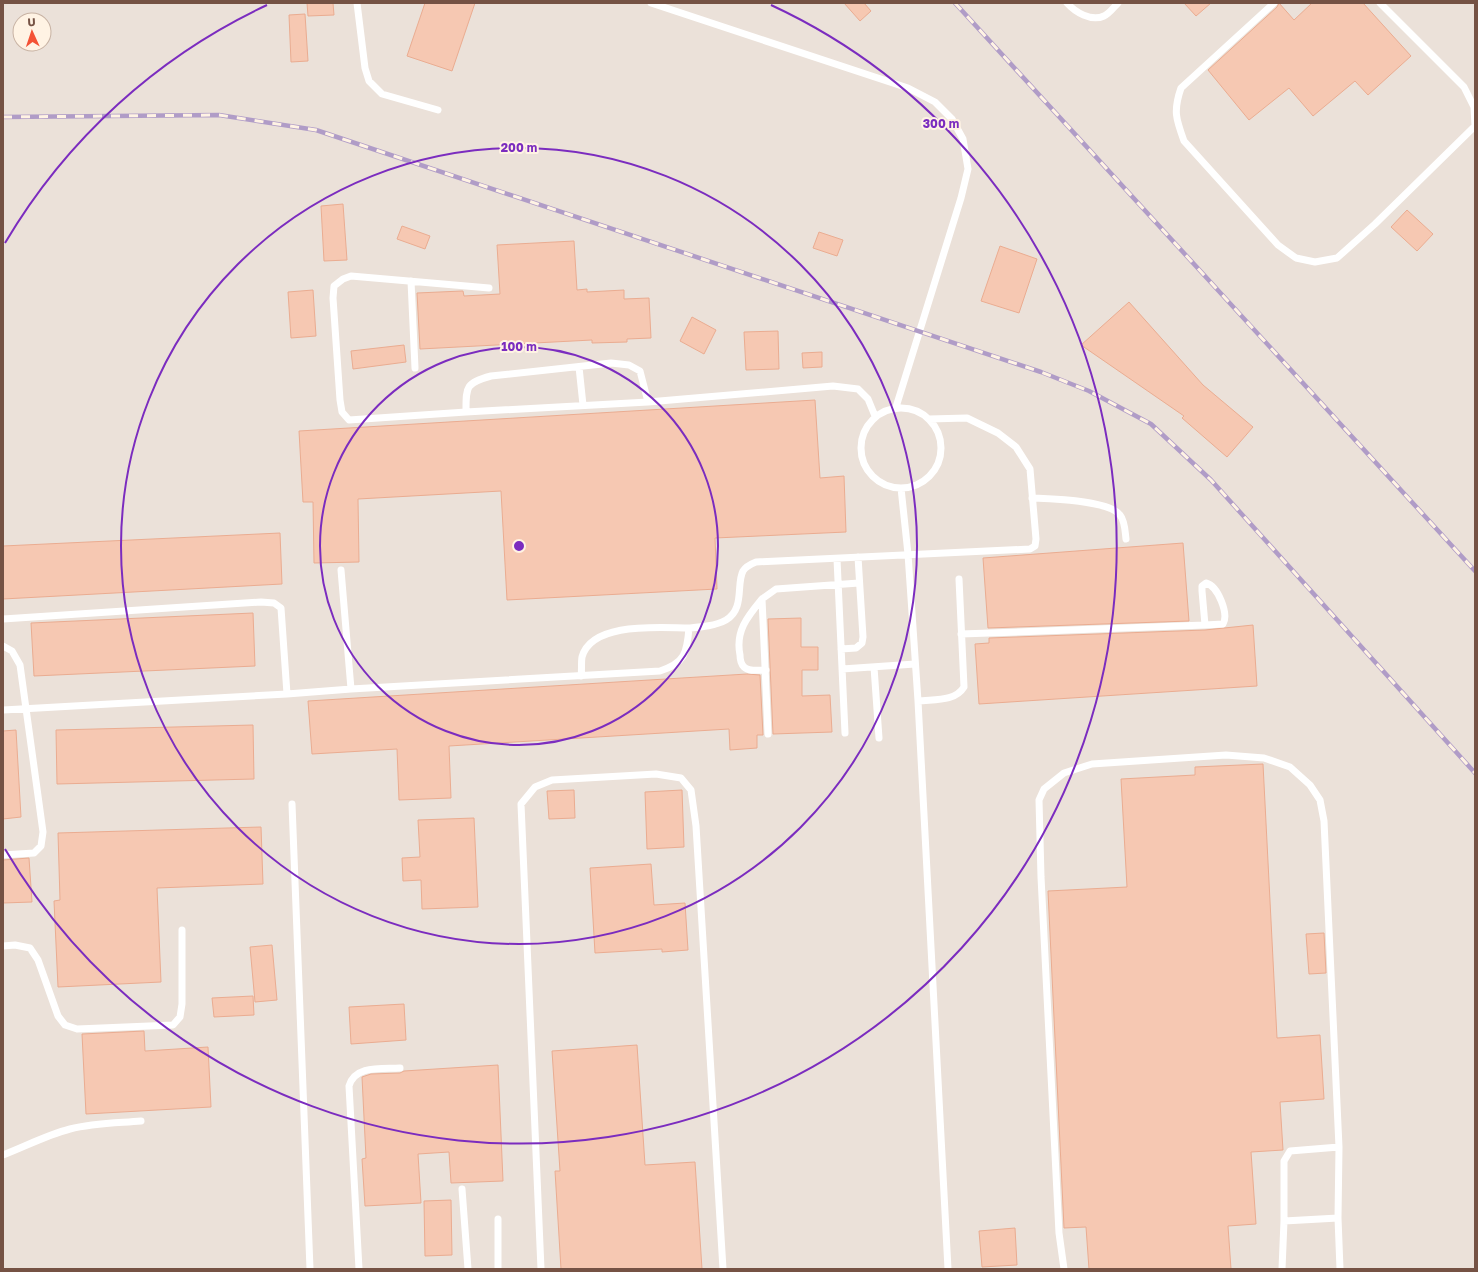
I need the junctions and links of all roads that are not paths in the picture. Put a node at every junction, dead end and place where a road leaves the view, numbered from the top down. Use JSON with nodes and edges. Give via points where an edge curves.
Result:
{"nodes":[{"id":1,"x":357,"y":3,"type":"edge"},
{"id":2,"x":651,"y":3,"type":"edge"},
{"id":3,"x":1067,"y":3,"type":"edge"},
{"id":4,"x":1118,"y":3,"type":"edge"},
{"id":5,"x":1274,"y":3,"type":"edge"},
{"id":6,"x":1380,"y":3,"type":"edge"},
{"id":7,"x":438,"y":110,"type":"dead end"},
{"id":8,"x":411,"y":281,"type":"junction"},
{"id":9,"x":489,"y":288,"type":"dead end"},
{"id":10,"x":579,"y":367,"type":"junction"},
{"id":11,"x":415,"y":368,"type":"dead end"},
{"id":12,"x":648,"y":402,"type":"junction"},
{"id":13,"x":583,"y":405,"type":"junction"},
{"id":14,"x":896,"y":407,"type":"junction"},
{"id":15,"x":466,"y":412,"type":"junction"},
{"id":16,"x":875,"y":416,"type":"junction"},
{"id":17,"x":929,"y":419,"type":"junction"},
{"id":18,"x":902,"y":488,"type":"junction"},
{"id":19,"x":1032,"y":498,"type":"junction"},
{"id":20,"x":1126,"y":539,"type":"dead end"},
{"id":21,"x":908,"y":554,"type":"junction"},
{"id":22,"x":858,"y":557,"type":"junction"},
{"id":23,"x":837,"y":559,"type":"junction"},
{"id":24,"x":341,"y":570,"type":"dead end"},
{"id":25,"x":959,"y":579,"type":"dead end"},
{"id":26,"x":860,"y":583,"type":"junction"},
{"id":27,"x":838,"y":585,"type":"junction"},
{"id":28,"x":762,"y":599,"type":"junction"},
{"id":29,"x":3,"y":619,"type":"edge"},
{"id":30,"x":1205,"y":625,"type":"junction"},
{"id":31,"x":689,"y":628,"type":"junction"},
{"id":32,"x":960,"y":634,"type":"junction"},
{"id":33,"x":3,"y":646,"type":"edge"},
{"id":34,"x":841,"y":649,"type":"junction"},
{"id":35,"x":915,"y":664,"type":"junction"},
{"id":36,"x":874,"y":667,"type":"junction"},
{"id":37,"x":842,"y":669,"type":"junction"},
{"id":38,"x":766,"y":670,"type":"junction"},
{"id":39,"x":581,"y":676,"type":"junction"},
{"id":40,"x":351,"y":689,"type":"junction"},
{"id":41,"x":287,"y":694,"type":"junction"},
{"id":42,"x":918,"y":701,"type":"junction"},
{"id":43,"x":27,"y":708,"type":"junction"},
{"id":44,"x":3,"y":710,"type":"edge"},
{"id":45,"x":845,"y":733,"type":"dead end"},
{"id":46,"x":768,"y":734,"type":"dead end"},
{"id":47,"x":879,"y":738,"type":"dead end"},
{"id":48,"x":292,"y":804,"type":"dead end"},
{"id":49,"x":3,"y":855,"type":"edge"},
{"id":50,"x":182,"y":930,"type":"dead end"},
{"id":51,"x":3,"y":946,"type":"edge"},
{"id":52,"x":400,"y":1068,"type":"dead end"},
{"id":53,"x":141,"y":1121,"type":"dead end"},
{"id":54,"x":1339,"y":1147,"type":"junction"},
{"id":55,"x":3,"y":1154,"type":"edge"},
{"id":56,"x":462,"y":1189,"type":"dead end"},
{"id":57,"x":1338,"y":1218,"type":"junction"},
{"id":58,"x":498,"y":1219,"type":"dead end"},
{"id":59,"x":1284,"y":1221,"type":"junction"},
{"id":60,"x":310,"y":1269,"type":"edge"},
{"id":61,"x":359,"y":1269,"type":"edge"},
{"id":62,"x":468,"y":1269,"type":"edge"},
{"id":63,"x":498,"y":1269,"type":"edge"},
{"id":64,"x":541,"y":1269,"type":"edge"},
{"id":65,"x":723,"y":1269,"type":"edge"},
{"id":66,"x":948,"y":1269,"type":"edge"},
{"id":67,"x":1064,"y":1269,"type":"edge"},
{"id":68,"x":1282,"y":1269,"type":"edge"},
{"id":69,"x":1340,"y":1269,"type":"edge"}],
"edges":[{"from":1,"to":7,"type":"lane","via":[[369,81],[382,94]]},
{"from":2,"to":14,"type":"lane","via":[[908,88],[935,102],[952,119],[964,139],[968,169]]},
{"from":3,"to":4,"type":"lane","via":[[1080,14],[1097,17],[1104,16]]},
{"from":5,"to":6,"type":"lane","via":[[1181,88],[1175,105],[1176,120],[1184,141],[1278,245],[1296,258],[1315,262],[1337,258],[1475,126],[1474,107],[1464,87]]},
{"from":8,"to":9,"type":"lane"},
{"from":8,"to":11,"type":"lane"},
{"from":8,"to":15,"type":"lane","via":[[351,276],[334,286],[332,298],[342,412],[349,420]]},
{"from":10,"to":12,"type":"lane","via":[[629,364],[640,371]]},
{"from":10,"to":13,"type":"lane"},
{"from":10,"to":15,"type":"lane","via":[[475,380],[466,390]]},
{"from":12,"to":13,"type":"lane"},
{"from":12,"to":16,"type":"lane","via":[[833,386],[858,389],[868,399]]},
{"from":13,"to":15,"type":"lane"},
{"from":14,"to":16,"type":"lane"},
{"from":14,"to":17,"type":"lane","via":[[910,408]]},
{"from":16,"to":18,"type":"lane","via":[[867,425],[862,437],[862,462],[878,481]]},
{"from":17,"to":18,"type":"lane","via":[[937,430],[941,443],[941,456],[936,469],[927,479],[915,486]]},
{"from":17,"to":19,"type":"lane","via":[[967,418],[1016,447],[1030,469]]},
{"from":18,"to":21,"type":"lane"},
{"from":19,"to":20,"type":"lane","via":[[1083,502],[1112,508],[1120,514]]},
{"from":19,"to":21,"type":"lane","via":[[1036,539],[1035,546],[1030,549]]},
{"from":21,"to":22,"type":"lane"},
{"from":21,"to":35,"type":"lane"},
{"from":22,"to":23,"type":"lane"},
{"from":22,"to":26,"type":"lane"},
{"from":23,"to":27,"type":"lane"},
{"from":23,"to":31,"type":"lane","via":[[756,562],[748,565],[742,571],[736,609],[727,620]]},
{"from":24,"to":40,"type":"lane"},
{"from":25,"to":32,"type":"lane"},
{"from":26,"to":27,"type":"lane"},
{"from":26,"to":34,"type":"lane","via":[[862,643],[856,648]]},
{"from":27,"to":28,"type":"lane","via":[[776,589]]},
{"from":27,"to":34,"type":"lane"},
{"from":28,"to":38,"type":"lane"},
{"from":28,"to":38,"type":"lane","via":[[745,620],[738,640],[744,667],[751,670]]},
{"from":29,"to":41,"type":"lane","via":[[274,603],[281,608]]},
{"from":30,"to":30,"type":"lane","via":[[1223,624],[1225,620],[1216,589],[1212,584],[1206,583],[1202,586]]},
{"from":30,"to":32,"type":"lane"},
{"from":31,"to":39,"type":"lane","via":[[687,646],[680,662],[673,667],[660,671]]},
{"from":31,"to":39,"type":"lane","via":[[616,630],[603,634],[588,647],[582,657]]},
{"from":32,"to":42,"type":"lane","via":[[964,686],[960,694]]},
{"from":33,"to":43,"type":"lane","via":[[12,651],[20,665]]},
{"from":34,"to":37,"type":"lane"},
{"from":35,"to":36,"type":"lane"},
{"from":35,"to":42,"type":"lane"},
{"from":36,"to":37,"type":"lane"},
{"from":36,"to":47,"type":"lane"},
{"from":37,"to":45,"type":"lane"},
{"from":38,"to":46,"type":"lane"},
{"from":39,"to":40,"type":"lane"},
{"from":40,"to":41,"type":"lane"},
{"from":41,"to":43,"type":"lane"},
{"from":42,"to":66,"type":"lane"},
{"from":43,"to":44,"type":"lane"},
{"from":43,"to":49,"type":"lane","via":[[43,832],[41,846],[34,853]]},
{"from":48,"to":60,"type":"lane"},
{"from":50,"to":51,"type":"lane","via":[[182,1004],[180,1017],[172,1025],[77,1029],[65,1025],[58,1016],[38,960],[30,948]]},
{"from":52,"to":61,"type":"lane","via":[[358,1072],[351,1077],[349,1086]]},
{"from":53,"to":55,"type":"lane","via":[[91,1124],[70,1129]]},
{"from":54,"to":57,"type":"lane"},
{"from":54,"to":59,"type":"lane","via":[[1290,1151],[1284,1161]]},
{"from":54,"to":67,"type":"lane","via":[[1324,821],[1320,800],[1310,784],[1290,768],[1270,760],[1226,755],[1092,764],[1064,773],[1044,789],[1039,800],[1058,1233]]},
{"from":56,"to":62,"type":"lane"},
{"from":57,"to":59,"type":"lane"},
{"from":57,"to":69,"type":"lane"},
{"from":58,"to":63,"type":"lane"},
{"from":59,"to":68,"type":"lane"},
{"from":64,"to":65,"type":"lane","via":[[521,804],[535,787],[552,780],[656,774],[681,778],[691,790],[693,804]]}]}
